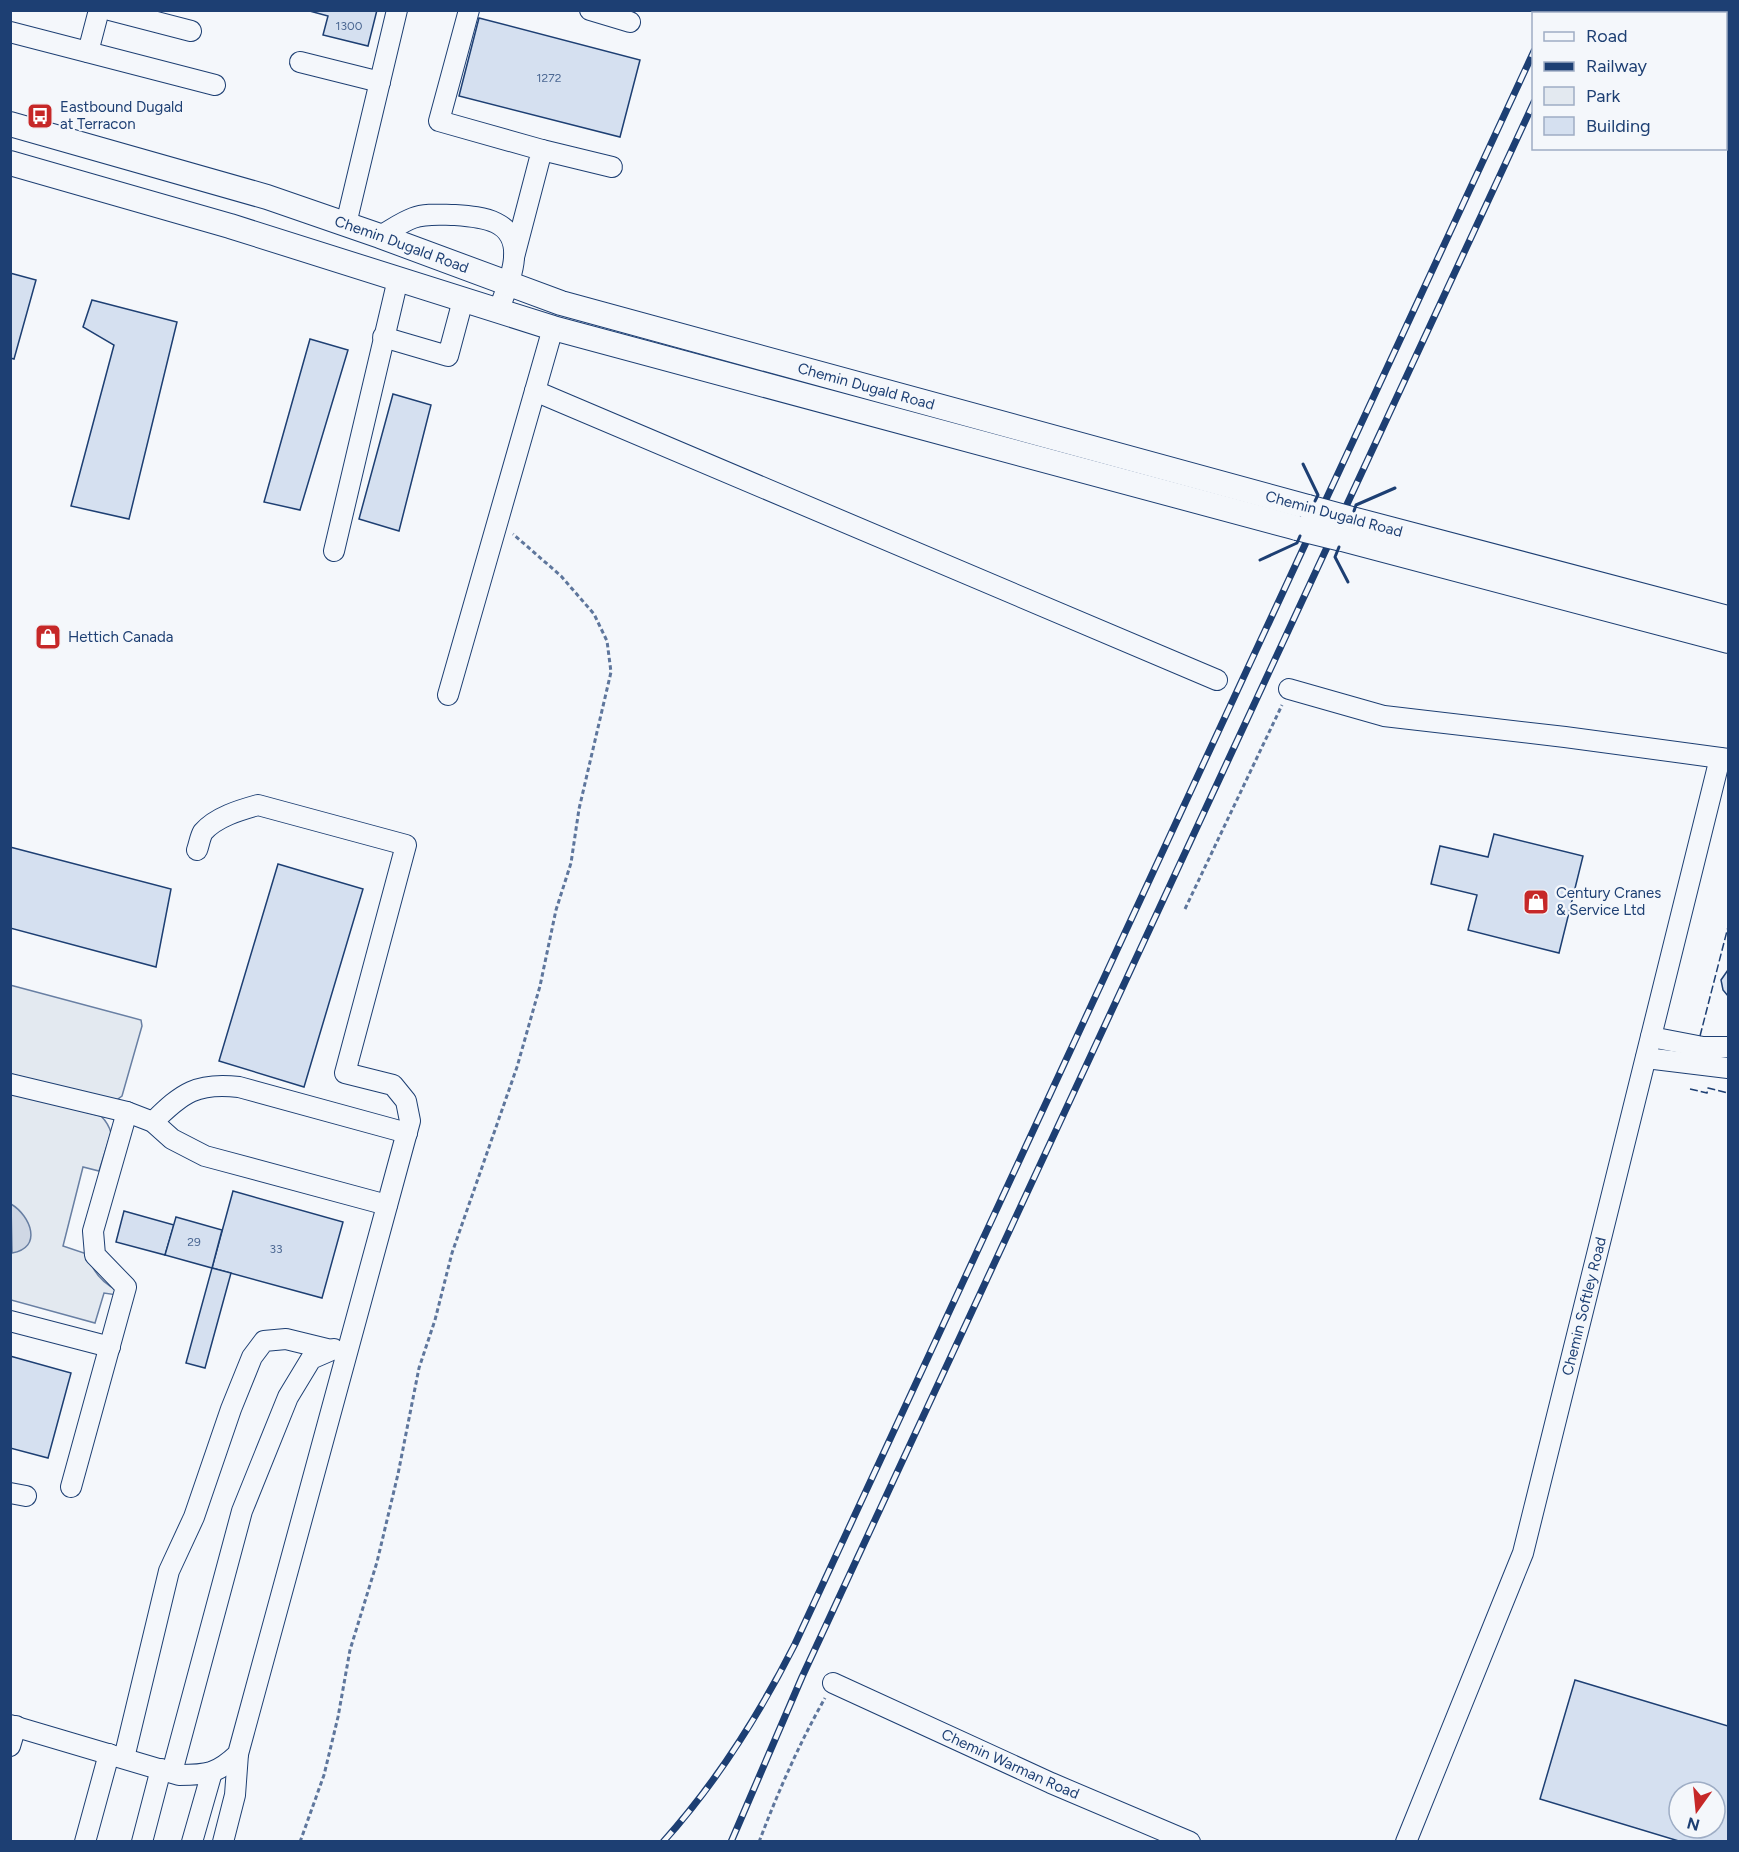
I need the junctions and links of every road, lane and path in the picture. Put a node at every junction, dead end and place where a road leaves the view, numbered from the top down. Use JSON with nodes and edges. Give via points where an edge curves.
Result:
{"nodes":[{"id":1,"x":99,"y":10,"type":"edge"},
{"id":2,"x":110,"y":10,"type":"edge"},
{"id":3,"x":397,"y":10,"type":"edge"},
{"id":4,"x":469,"y":10,"type":"edge"},
{"id":5,"x":602,"y":12,"type":"edge"},
{"id":6,"x":630,"y":22,"type":"dead end"},
{"id":7,"x":10,"y":32,"type":"edge"},
{"id":8,"x":191,"y":32,"type":"dead end"},
{"id":9,"x":88,"y":52,"type":"junction"},
{"id":10,"x":300,"y":62,"type":"dead end"},
{"id":11,"x":380,"y":82,"type":"junction"},
{"id":12,"x":215,"y":85,"type":"dead end"},
{"id":13,"x":10,"y":124,"type":"edge"},
{"id":14,"x":542,"y":150,"type":"junction"},
{"id":15,"x":10,"y":163,"type":"edge"},
{"id":16,"x":612,"y":167,"type":"dead end"},
{"id":17,"x":346,"y":224,"type":"junction"},
{"id":18,"x":380,"y":236,"type":"junction"},
{"id":19,"x":514,"y":257,"type":"junction"},
{"id":20,"x":398,"y":279,"type":"junction"},
{"id":21,"x":507,"y":284,"type":"junction"},
{"id":22,"x":463,"y":300,"type":"junction"},
{"id":23,"x":498,"y":312,"type":"junction"},
{"id":24,"x":553,"y":327,"type":"junction"},
{"id":25,"x":383,"y":337,"type":"junction"},
{"id":26,"x":535,"y":391,"type":"junction"},
{"id":27,"x":1302,"y":517,"type":"junction"},
{"id":28,"x":498,"y":521,"type":"junction"},
{"id":29,"x":1347,"y":529,"type":"junction"},
{"id":30,"x":334,"y":551,"type":"dead end"},
{"id":31,"x":1728,"y":618,"type":"edge"},
{"id":32,"x":1728,"y":641,"type":"edge"},
{"id":33,"x":1217,"y":680,"type":"dead end"},
{"id":34,"x":1289,"y":689,"type":"joint"},
{"id":35,"x":448,"y":695,"type":"dead end"},
{"id":36,"x":1724,"y":759,"type":"edge"},
{"id":37,"x":197,"y":850,"type":"dead end"},
{"id":38,"x":1185,"y":909,"type":"dead end"},
{"id":39,"x":1651,"y":1037,"type":"junction"},
{"id":40,"x":1728,"y":1047,"type":"edge"},
{"id":41,"x":1646,"y":1058,"type":"junction"},
{"id":42,"x":1728,"y":1068,"type":"edge"},
{"id":43,"x":10,"y":1084,"type":"edge"},
{"id":44,"x":127,"y":1112,"type":"junction"},
{"id":45,"x":153,"y":1122,"type":"junction"},
{"id":46,"x":407,"y":1133,"type":"junction"},
{"id":47,"x":387,"y":1205,"type":"junction"},
{"id":48,"x":10,"y":1321,"type":"edge"},
{"id":49,"x":350,"y":1342,"type":"junction"},
{"id":50,"x":110,"y":1347,"type":"junction"},
{"id":51,"x":331,"y":1350,"type":"junction"},
{"id":52,"x":71,"y":1487,"type":"dead end"},
{"id":53,"x":833,"y":1683,"type":"joint"},
{"id":54,"x":13,"y":1725,"type":"edge"},
{"id":55,"x":10,"y":1746,"type":"edge"},
{"id":56,"x":238,"y":1754,"type":"junction"},
{"id":57,"x":117,"y":1756,"type":"junction"},
{"id":58,"x":166,"y":1771,"type":"junction"},
{"id":59,"x":212,"y":1772,"type":"junction"},
{"id":60,"x":85,"y":1842,"type":"edge"},
{"id":61,"x":142,"y":1842,"type":"edge"},
{"id":62,"x":192,"y":1842,"type":"edge"},
{"id":63,"x":223,"y":1842,"type":"edge"},
{"id":64,"x":300,"y":1842,"type":"edge"},
{"id":65,"x":759,"y":1842,"type":"edge"},
{"id":66,"x":1190,"y":1842,"type":"edge"},
{"id":67,"x":1406,"y":1842,"type":"edge"}],
"edges":[{"from":1,"to":9,"type":"street"},
{"from":2,"to":8,"type":"street"},
{"from":3,"to":11,"type":"street"},
{"from":4,"to":14,"type":"street","via":[[439,121]]},
{"from":5,"to":6,"type":"street"},
{"from":7,"to":9,"type":"street"},
{"from":9,"to":12,"type":"street"},
{"from":10,"to":11,"type":"street"},
{"from":11,"to":17,"type":"street"},
{"from":13,"to":17,"type":"main road","name":"Chemin Dugald Road","via":[[267,197]]},
{"from":14,"to":16,"type":"street"},
{"from":14,"to":19,"type":"street"},
{"from":15,"to":20,"type":"main road","name":"Chemin Dugald Road"},
{"from":17,"to":18,"type":"main road","name":"Chemin Dugald Road"},
{"from":18,"to":19,"type":"street","via":[[414,218],[438,214],[490,219],[507,230]]},
{"from":18,"to":21,"type":"main road","name":"Chemin Dugald Road"},
{"from":19,"to":21,"type":"street"},
{"from":20,"to":22,"type":"main road","name":"Chemin Dugald Road"},
{"from":20,"to":25,"type":"street"},
{"from":21,"to":23,"type":"street"},
{"from":21,"to":27,"type":"main road","name":"Chemin Dugald Road","via":[[561,303]]},
{"from":22,"to":23,"type":"main road","name":"Chemin Dugald Road"},
{"from":22,"to":25,"type":"street","via":[[448,356]]},
{"from":23,"to":24,"type":"main road","name":"Chemin Dugald Road"},
{"from":24,"to":26,"type":"street"},
{"from":24,"to":27,"type":"main road","name":"Chemin Dugald Road"},
{"from":25,"to":30,"type":"street"},
{"from":26,"to":28,"type":"street"},
{"from":26,"to":33,"type":"street"},
{"from":27,"to":29,"type":"main road","name":"Chemin Dugald Road","bridge":true},
{"from":28,"to":35,"type":"street"},
{"from":28,"to":64,"type":"path","via":[[561,576],[594,614],[607,641],[611,672],[579,809],[571,863],[556,910],[540,986],[517,1067],[452,1253],[419,1368],[398,1474],[350,1650],[324,1775]]},
{"from":29,"to":31,"type":"main road","name":"Chemin Dugald Road"},
{"from":29,"to":32,"type":"main road","name":"Chemin Dugald Road"},
{"from":34,"to":36,"type":"street","via":[[1384,716]]},
{"from":34,"to":38,"type":"path"},
{"from":36,"to":39,"type":"street","name":"Chemin Softley Road"},
{"from":37,"to":46,"type":"street","via":[[202,834],[213,824],[258,805],[406,845],[345,1072],[393,1085],[406,1101],[410,1121]]},
{"from":39,"to":40,"type":"street","via":[[1703,1047]]},
{"from":39,"to":41,"type":"street","name":"Chemin Softley Road"},
{"from":41,"to":42,"type":"street"},
{"from":41,"to":67,"type":"street","name":"Chemin Softley Road","via":[[1523,1553]]},
{"from":43,"to":44,"type":"street"},
{"from":44,"to":45,"type":"street"},
{"from":44,"to":50,"type":"street","via":[[93,1231],[95,1255],[126,1287]]},
{"from":45,"to":46,"type":"street","via":[[194,1089],[217,1084]]},
{"from":45,"to":47,"type":"street","via":[[172,1139],[205,1156]]},
{"from":46,"to":47,"type":"street"},
{"from":47,"to":49,"type":"street"},
{"from":48,"to":50,"type":"street"},
{"from":49,"to":51,"type":"street"},
{"from":49,"to":56,"type":"street"},
{"from":50,"to":52,"type":"street"},
{"from":51,"to":57,"type":"street","via":[[286,1339],[264,1341],[252,1357],[194,1518],[169,1571]]},
{"from":51,"to":58,"type":"street","via":[[311,1359],[288,1397],[242,1511]]},
{"from":53,"to":65,"type":"path","via":[[782,1785]]},
{"from":53,"to":66,"type":"street","name":"Chemin Warman Road"},
{"from":54,"to":55,"type":"street"},
{"from":54,"to":57,"type":"street"},
{"from":56,"to":59,"type":"street"},
{"from":56,"to":63,"type":"street","via":[[235,1795]]},
{"from":57,"to":58,"type":"street"},
{"from":57,"to":60,"type":"street"},
{"from":58,"to":59,"type":"street","via":[[205,1775]]},
{"from":58,"to":61,"type":"street"},
{"from":59,"to":62,"type":"street"}]}
